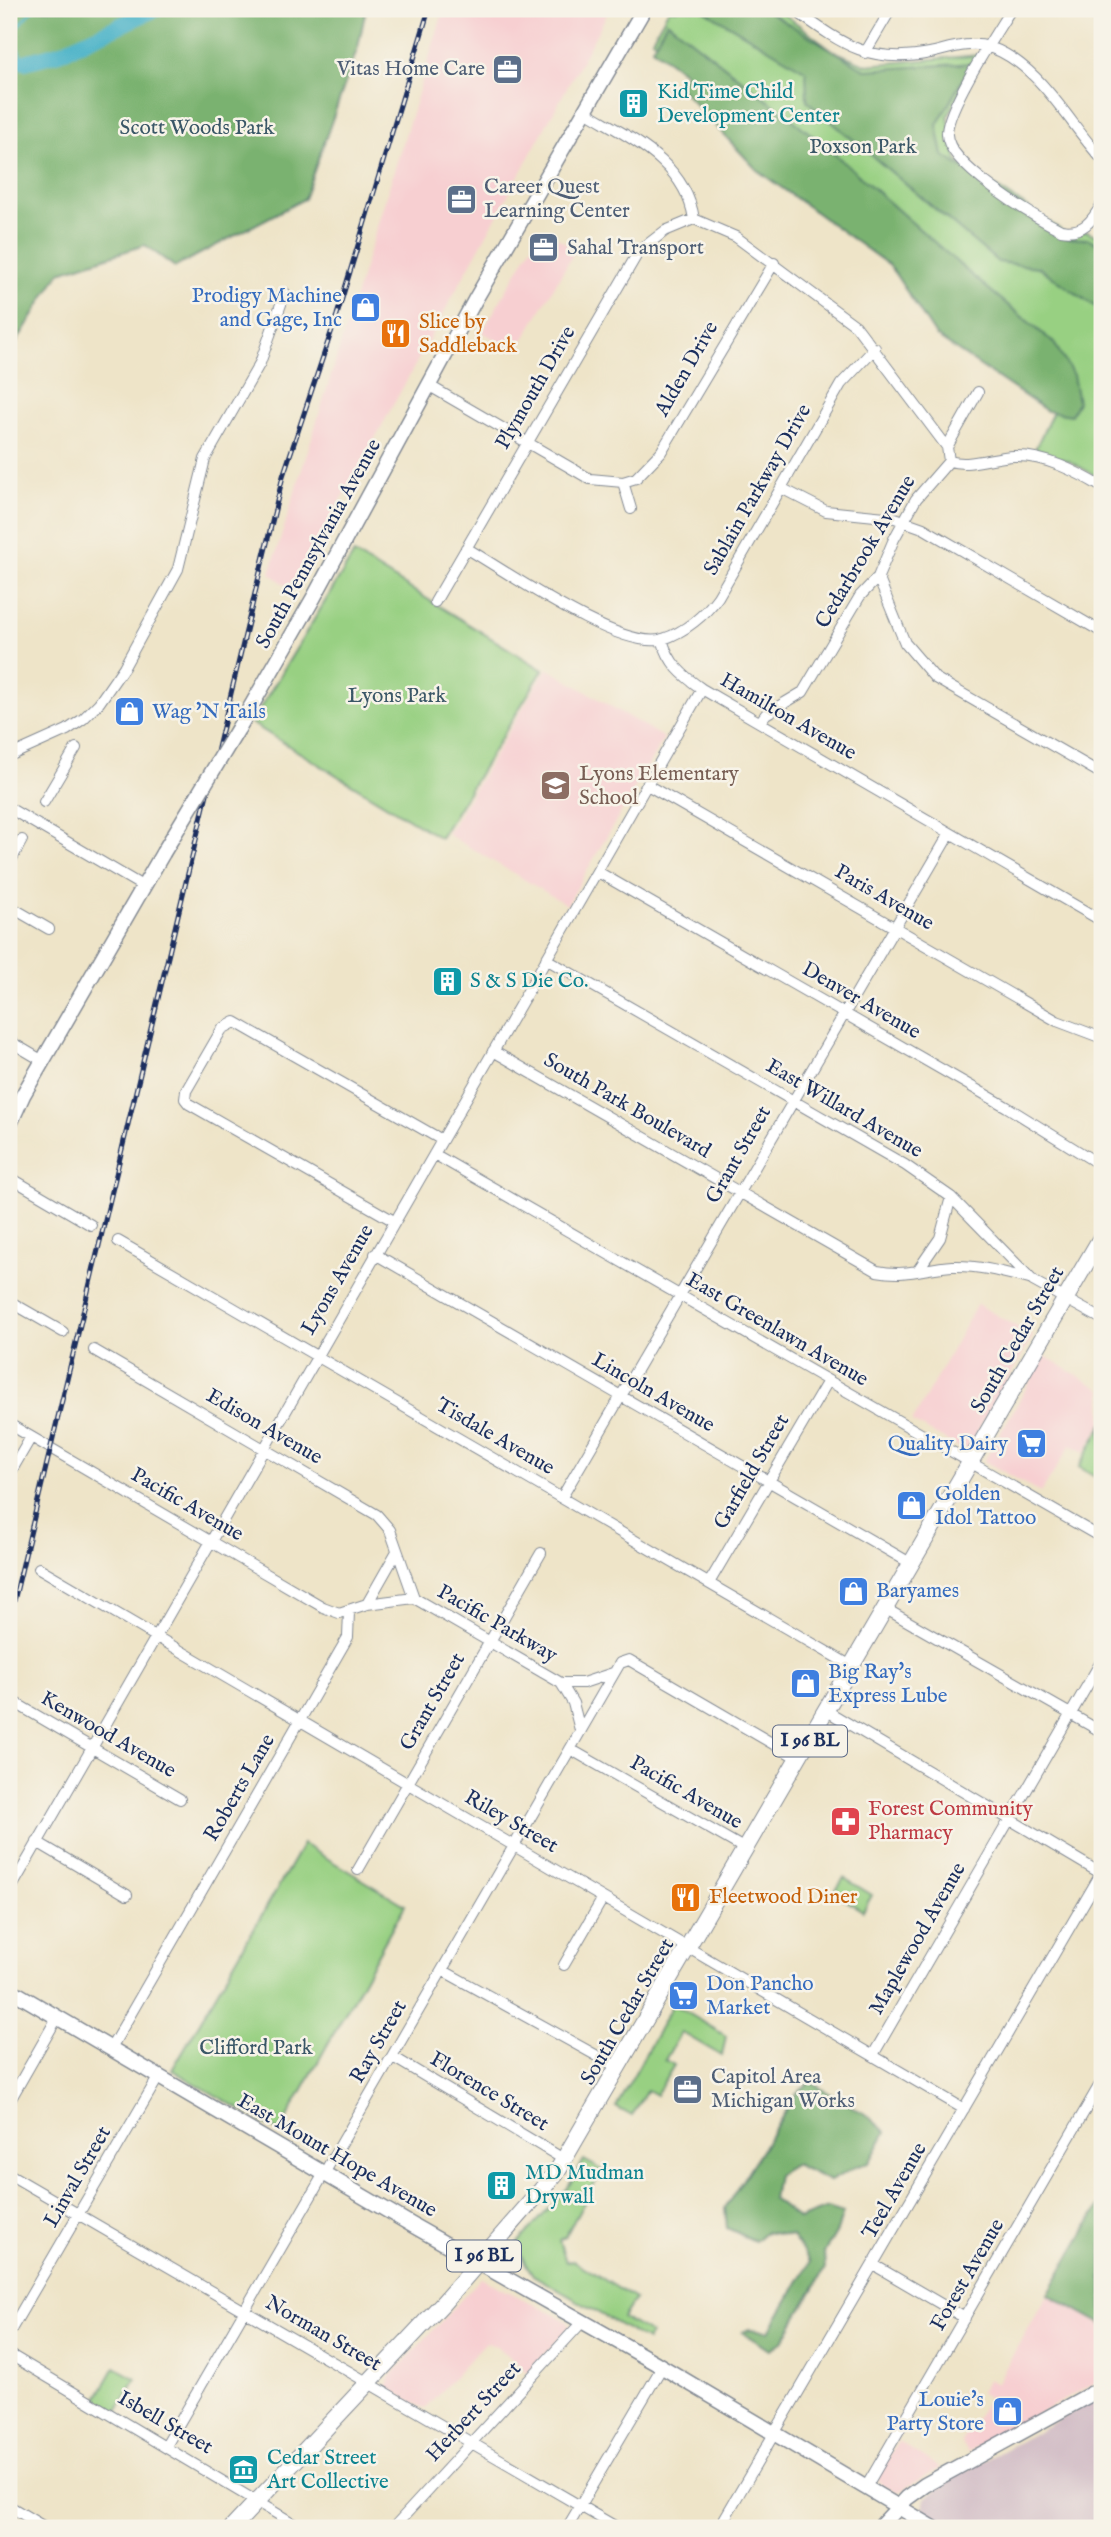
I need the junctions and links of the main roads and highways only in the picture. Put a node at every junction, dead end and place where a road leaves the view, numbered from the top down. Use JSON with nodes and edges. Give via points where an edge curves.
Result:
{"nodes":[{"id":1,"x":1102,"y":1237,"type":"edge"},
{"id":2,"x":232,"y":2528,"type":"edge"}],
"edges":[{"from":1,"to":2,"type":"main road","name":"South Cedar Street","number":"I 96 BL","via":[[565,2160],[479,2262]]}]}
